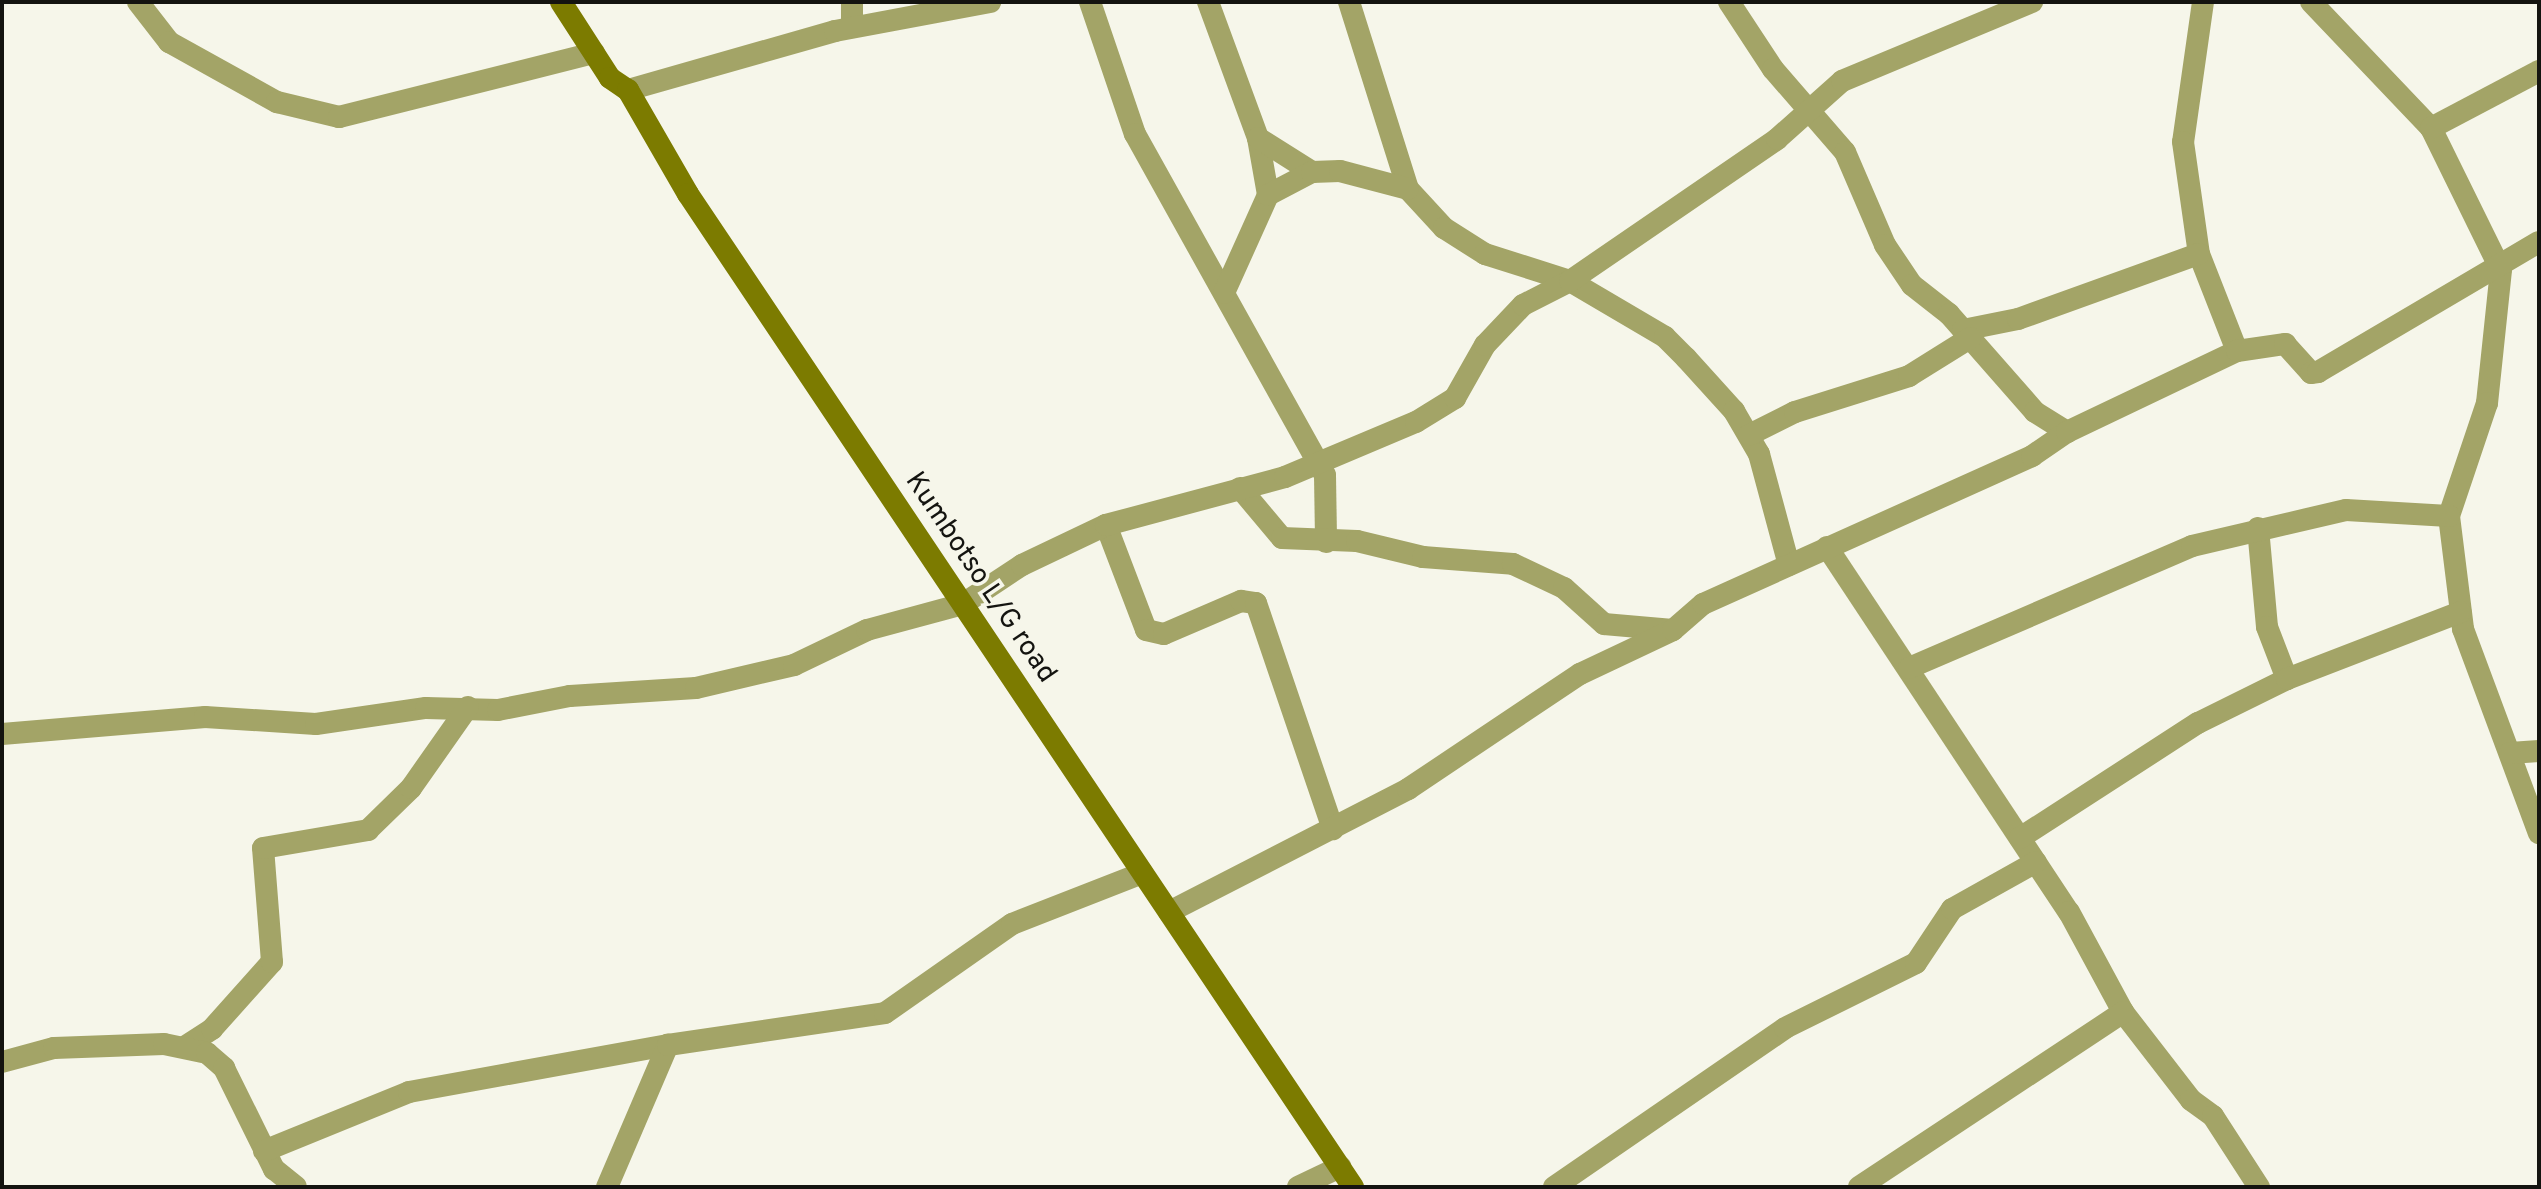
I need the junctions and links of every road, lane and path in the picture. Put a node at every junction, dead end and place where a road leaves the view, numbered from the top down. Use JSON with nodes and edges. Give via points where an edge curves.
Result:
{"nodes":[{"id":1,"x":138,"y":2,"type":"edge"},
{"id":2,"x":561,"y":2,"type":"edge"},
{"id":3,"x":852,"y":2,"type":"edge"},
{"id":4,"x":990,"y":2,"type":"edge"},
{"id":5,"x":1090,"y":2,"type":"edge"},
{"id":6,"x":1208,"y":2,"type":"edge"},
{"id":7,"x":1349,"y":2,"type":"edge"},
{"id":8,"x":1729,"y":2,"type":"edge"},
{"id":9,"x":2032,"y":2,"type":"edge"},
{"id":10,"x":2203,"y":2,"type":"edge"},
{"id":11,"x":2311,"y":2,"type":"edge"},
{"id":12,"x":852,"y":27,"type":"junction"},
{"id":13,"x":594,"y":53,"type":"junction"},
{"id":14,"x":2539,"y":71,"type":"edge"},
{"id":15,"x":628,"y":90,"type":"junction"},
{"id":16,"x":1809,"y":107,"type":"junction"},
{"id":17,"x":2431,"y":128,"type":"junction"},
{"id":18,"x":1258,"y":138,"type":"junction"},
{"id":19,"x":1312,"y":172,"type":"junction"},
{"id":20,"x":1408,"y":189,"type":"junction"},
{"id":21,"x":1268,"y":195,"type":"junction"},
{"id":22,"x":2539,"y":242,"type":"edge"},
{"id":23,"x":2199,"y":254,"type":"junction"},
{"id":24,"x":1518,"y":262,"type":"junction"},
{"id":25,"x":2501,"y":270,"type":"junction"},
{"id":26,"x":1570,"y":281,"type":"junction"},
{"id":27,"x":1224,"y":293,"type":"junction"},
{"id":28,"x":1523,"y":305,"type":"junction"},
{"id":29,"x":1966,"y":334,"type":"junction"},
{"id":30,"x":2237,"y":351,"type":"junction"},
{"id":31,"x":2067,"y":432,"type":"junction"},
{"id":32,"x":1749,"y":435,"type":"junction"},
{"id":33,"x":1318,"y":463,"type":"junction"},
{"id":34,"x":1240,"y":488,"type":"junction"},
{"id":35,"x":2449,"y":516,"type":"junction"},
{"id":36,"x":1106,"y":525,"type":"junction"},
{"id":37,"x":2258,"y":528,"type":"junction"},
{"id":38,"x":1326,"y":542,"type":"junction"},
{"id":39,"x":1827,"y":547,"type":"junction"},
{"id":40,"x":1789,"y":565,"type":"junction"},
{"id":41,"x":963,"y":604,"type":"junction"},
{"id":42,"x":2461,"y":612,"type":"junction"},
{"id":43,"x":1673,"y":630,"type":"junction"},
{"id":44,"x":1909,"y":668,"type":"junction"},
{"id":45,"x":2287,"y":679,"type":"junction"},
{"id":46,"x":468,"y":707,"type":"junction"},
{"id":47,"x":2,"y":734,"type":"edge"},
{"id":48,"x":2539,"y":751,"type":"edge"},
{"id":49,"x":2510,"y":753,"type":"junction"},
{"id":50,"x":1333,"y":829,"type":"junction"},
{"id":51,"x":2539,"y":833,"type":"edge"},
{"id":52,"x":2020,"y":838,"type":"junction"},
{"id":53,"x":2036,"y":862,"type":"junction"},
{"id":54,"x":1142,"y":873,"type":"junction"},
{"id":55,"x":1169,"y":912,"type":"junction"},
{"id":56,"x":2123,"y":1012,"type":"junction"},
{"id":57,"x":668,"y":1045,"type":"junction"},
{"id":58,"x":186,"y":1046,"type":"junction"},
{"id":59,"x":2,"y":1062,"type":"edge"},
{"id":60,"x":264,"y":1151,"type":"junction"},
{"id":61,"x":1340,"y":1167,"type":"junction"},
{"id":62,"x":296,"y":1187,"type":"edge"},
{"id":63,"x":607,"y":1187,"type":"edge"},
{"id":64,"x":1298,"y":1187,"type":"edge"},
{"id":65,"x":1353,"y":1187,"type":"edge"},
{"id":66,"x":1554,"y":1187,"type":"edge"},
{"id":67,"x":1859,"y":1187,"type":"edge"},
{"id":68,"x":2259,"y":1187,"type":"edge"}],
"edges":[{"from":1,"to":13,"type":"street","via":[[169,42],[277,102],[339,117]]},
{"from":2,"to":13,"type":"main road","name":"Kumbotso L/G road"},
{"from":3,"to":12,"type":"street"},
{"from":4,"to":12,"type":"street"},
{"from":5,"to":27,"type":"street","via":[[1135,134]]},
{"from":6,"to":18,"type":"street"},
{"from":7,"to":20,"type":"street"},
{"from":8,"to":16,"type":"street","via":[[1773,69]]},
{"from":9,"to":16,"type":"street","via":[[1842,81]]},
{"from":10,"to":23,"type":"street","via":[[2183,142]]},
{"from":11,"to":17,"type":"street"},
{"from":12,"to":15,"type":"street"},
{"from":13,"to":15,"type":"main road","name":"Kumbotso L/G road"},
{"from":14,"to":17,"type":"street"},
{"from":15,"to":41,"type":"main road","name":"Kumbotso L/G road","via":[[688,194]]},
{"from":16,"to":26,"type":"street","via":[[1777,139]]},
{"from":16,"to":29,"type":"street","via":[[1845,152],[1902,271]]},
{"from":17,"to":25,"type":"street"},
{"from":18,"to":19,"type":"street"},
{"from":18,"to":21,"type":"street"},
{"from":19,"to":20,"type":"street","via":[[1340,171]]},
{"from":19,"to":21,"type":"street"},
{"from":20,"to":24,"type":"street","via":[[1464,241]]},
{"from":21,"to":27,"type":"street"},
{"from":22,"to":25,"type":"street"},
{"from":23,"to":29,"type":"street"},
{"from":23,"to":30,"type":"street"},
{"from":24,"to":26,"type":"street"},
{"from":24,"to":28,"type":"street"},
{"from":25,"to":30,"type":"street","via":[[2318,372],[2311,373],[2285,344]]},
{"from":25,"to":35,"type":"street","via":[[2487,403]]},
{"from":26,"to":28,"type":"street"},
{"from":26,"to":32,"type":"street","via":[[1665,337]]},
{"from":27,"to":33,"type":"street"},
{"from":28,"to":33,"type":"street","via":[[1485,345],[1455,398]]},
{"from":29,"to":31,"type":"street","via":[[2035,412]]},
{"from":29,"to":32,"type":"street","via":[[1909,376],[1795,412]]},
{"from":30,"to":31,"type":"street"},
{"from":31,"to":39,"type":"street","via":[[2032,456]]},
{"from":32,"to":40,"type":"street"},
{"from":33,"to":34,"type":"street"},
{"from":33,"to":38,"type":"street","via":[[1328,485]]},
{"from":34,"to":36,"type":"street"},
{"from":34,"to":38,"type":"street","via":[[1282,538]]},
{"from":35,"to":37,"type":"street","via":[[2346,510]]},
{"from":35,"to":42,"type":"street"},
{"from":36,"to":41,"type":"street","via":[[1022,565]]},
{"from":36,"to":50,"type":"street","via":[[1146,630],[1164,634],[1241,601],[1256,603]]},
{"from":37,"to":44,"type":"street","via":[[2160,556]]},
{"from":37,"to":45,"type":"street","via":[[2267,627]]},
{"from":38,"to":43,"type":"street","via":[[1513,564],[1564,588],[1604,624]]},
{"from":39,"to":40,"type":"street"},
{"from":39,"to":44,"type":"street"},
{"from":40,"to":43,"type":"street","via":[[1688,612]]},
{"from":41,"to":46,"type":"street","via":[[867,630],[749,678],[498,710]]},
{"from":41,"to":54,"type":"main road","name":"Kumbotso L/G road"},
{"from":42,"to":45,"type":"street"},
{"from":42,"to":49,"type":"street"},
{"from":43,"to":50,"type":"street","via":[[1580,674],[1408,789]]},
{"from":44,"to":52,"type":"street"},
{"from":45,"to":52,"type":"street","via":[[2198,723]]},
{"from":46,"to":47,"type":"street","via":[[316,724],[205,717]]},
{"from":46,"to":58,"type":"street","via":[[411,788],[368,830],[263,848],[272,962],[212,1029]]},
{"from":48,"to":49,"type":"street"},
{"from":49,"to":51,"type":"street"},
{"from":50,"to":55,"type":"street"},
{"from":52,"to":53,"type":"street"},
{"from":53,"to":56,"type":"street"},
{"from":53,"to":66,"type":"street","via":[[1952,909],[1916,963],[1785,1028]]},
{"from":54,"to":55,"type":"main road","name":"Kumbotso L/G road"},
{"from":54,"to":57,"type":"street","via":[[1012,924],[885,1013]]},
{"from":55,"to":61,"type":"main road","name":"Kumbotso L/G road"},
{"from":56,"to":67,"type":"street"},
{"from":56,"to":68,"type":"street","via":[[2191,1100],[2213,1116]]},
{"from":57,"to":60,"type":"street","via":[[409,1092]]},
{"from":57,"to":63,"type":"street"},
{"from":58,"to":59,"type":"street","via":[[54,1048]]},
{"from":58,"to":60,"type":"street","via":[[224,1068]]},
{"from":60,"to":62,"type":"street"},
{"from":61,"to":64,"type":"street"},
{"from":61,"to":65,"type":"main road","name":"Kumbotso L/G road"}]}
